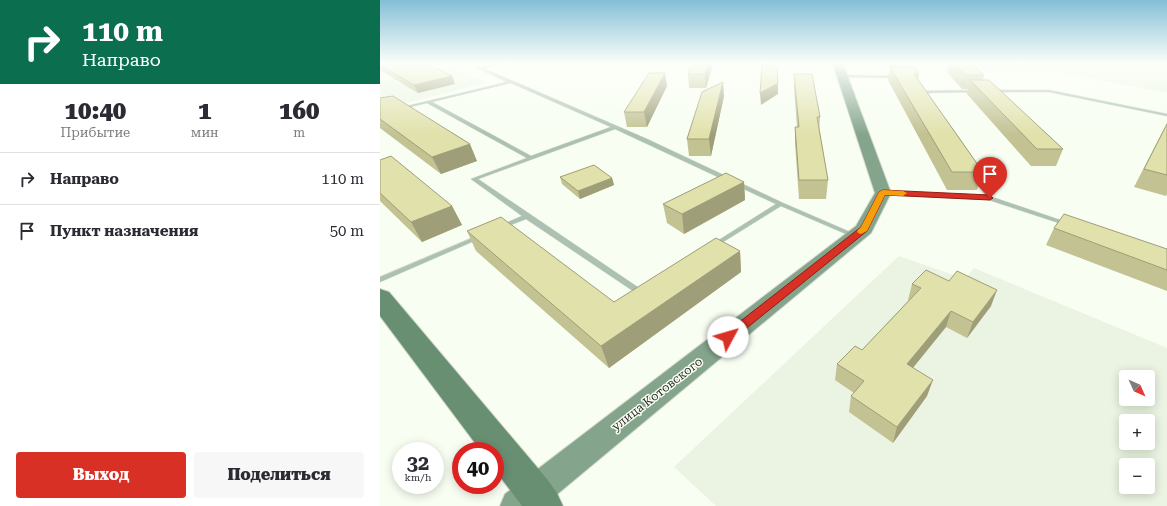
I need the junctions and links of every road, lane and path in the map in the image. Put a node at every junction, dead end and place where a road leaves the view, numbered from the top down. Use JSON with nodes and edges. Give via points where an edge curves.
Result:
{"nodes":[{"id":1,"x":488,"y":88,"type":"edge"},
{"id":2,"x":524,"y":88,"type":"edge"},
{"id":3,"x":846,"y":88,"type":"edge"},
{"id":4,"x":927,"y":98,"type":"edge"},
{"id":5,"x":428,"y":102,"type":"junction"},
{"id":6,"x":394,"y":110,"type":"edge"},
{"id":7,"x":1167,"y":115,"type":"edge"},
{"id":8,"x":615,"y":127,"type":"junction"},
{"id":9,"x":531,"y":158,"type":"junction"},
{"id":10,"x":970,"y":166,"type":"edge"},
{"id":11,"x":883,"y":192,"type":"junction"},
{"id":12,"x":990,"y":198,"type":"junction"},
{"id":13,"x":780,"y":204,"type":"junction"},
{"id":14,"x":527,"y":216,"type":"junction"},
{"id":15,"x":1076,"y":227,"type":"edge"},
{"id":16,"x":492,"y":232,"type":"edge"},
{"id":17,"x":484,"y":235,"type":"edge"},
{"id":18,"x":855,"y":236,"type":"junction"},
{"id":19,"x":706,"y":249,"type":"edge"},
{"id":20,"x":380,"y":280,"type":"edge"},
{"id":21,"x":653,"y":283,"type":"edge"},
{"id":22,"x":380,"y":298,"type":"edge"},
{"id":23,"x":532,"y":501,"type":"edge"}],
"edges":[{"from":1,"to":5,"type":"lane"},
{"from":2,"to":8,"type":"lane"},
{"from":3,"to":11,"type":"street"},
{"from":4,"to":7,"type":"lane","via":[[921,89],[1049,91]]},
{"from":5,"to":6,"type":"lane"},
{"from":5,"to":9,"type":"lane"},
{"from":8,"to":9,"type":"lane"},
{"from":8,"to":13,"type":"lane"},
{"from":9,"to":14,"type":"lane","via":[[474,179]]},
{"from":10,"to":12,"type":"lane"},
{"from":11,"to":12,"type":"lane"},
{"from":11,"to":18,"type":"street","name":"улица Котовского","via":[[864,229]]},
{"from":12,"to":15,"type":"lane"},
{"from":13,"to":18,"type":"lane"},
{"from":13,"to":19,"type":"lane"},
{"from":14,"to":16,"type":"lane"},
{"from":14,"to":21,"type":"lane","via":[[639,291]]},
{"from":17,"to":20,"type":"lane"},
{"from":18,"to":23,"type":"street","name":"улица Котовского"},
{"from":22,"to":23,"type":"main road"}]}
